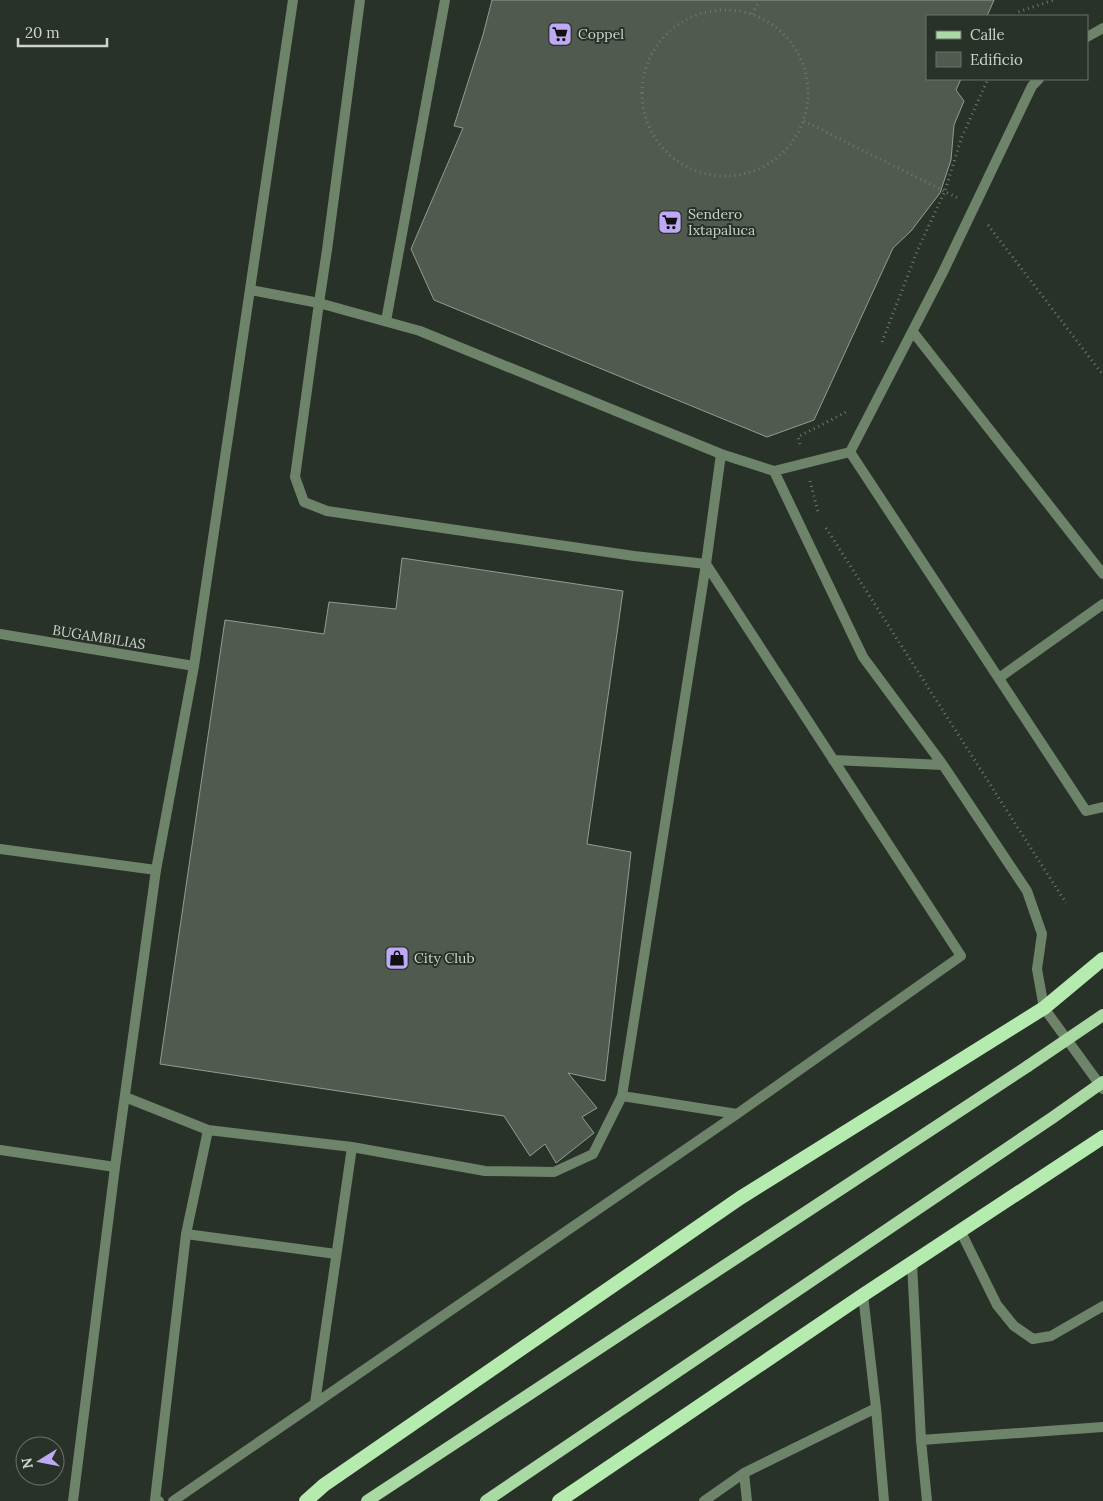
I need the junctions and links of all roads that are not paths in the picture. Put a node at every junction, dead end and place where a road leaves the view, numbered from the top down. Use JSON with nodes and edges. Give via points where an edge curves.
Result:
{"nodes":[{"id":1,"x":293,"y":0,"type":"edge"},
{"id":2,"x":360,"y":0,"type":"edge"},
{"id":3,"x":445,"y":0,"type":"edge"},
{"id":4,"x":1103,"y":28,"type":"edge"},
{"id":5,"x":1088,"y":36,"type":"edge"},
{"id":6,"x":1038,"y":80,"type":"edge"},
{"id":7,"x":251,"y":290,"type":"junction"},
{"id":8,"x":319,"y":303,"type":"junction"},
{"id":9,"x":386,"y":321,"type":"junction"},
{"id":10,"x":913,"y":332,"type":"junction"},
{"id":11,"x":850,"y":452,"type":"junction"},
{"id":12,"x":721,"y":454,"type":"junction"},
{"id":13,"x":774,"y":471,"type":"junction"},
{"id":14,"x":706,"y":564,"type":"junction"},
{"id":15,"x":1103,"y":574,"type":"edge"},
{"id":16,"x":1103,"y":604,"type":"edge"},
{"id":17,"x":0,"y":634,"type":"edge"},
{"id":18,"x":194,"y":666,"type":"junction"},
{"id":19,"x":999,"y":678,"type":"junction"},
{"id":20,"x":833,"y":760,"type":"junction"},
{"id":21,"x":943,"y":765,"type":"junction"},
{"id":22,"x":1103,"y":807,"type":"edge"},
{"id":23,"x":0,"y":849,"type":"edge"},
{"id":24,"x":156,"y":870,"type":"junction"},
{"id":25,"x":1103,"y":959,"type":"edge"},
{"id":26,"x":1044,"y":1008,"type":"junction"},
{"id":27,"x":1103,"y":1015,"type":"edge"},
{"id":28,"x":1103,"y":1082,"type":"edge"},
{"id":29,"x":1103,"y":1089,"type":"edge"},
{"id":30,"x":622,"y":1096,"type":"junction"},
{"id":31,"x":125,"y":1097,"type":"junction"},
{"id":32,"x":737,"y":1114,"type":"junction"},
{"id":33,"x":208,"y":1130,"type":"junction"},
{"id":34,"x":1103,"y":1137,"type":"edge"},
{"id":35,"x":352,"y":1147,"type":"junction"},
{"id":36,"x":0,"y":1150,"type":"edge"},
{"id":37,"x":115,"y":1167,"type":"junction"},
{"id":38,"x":960,"y":1230,"type":"junction"},
{"id":39,"x":186,"y":1234,"type":"junction"},
{"id":40,"x":336,"y":1254,"type":"junction"},
{"id":41,"x":912,"y":1264,"type":"junction"},
{"id":42,"x":863,"y":1294,"type":"junction"},
{"id":43,"x":1103,"y":1306,"type":"edge"},
{"id":44,"x":315,"y":1403,"type":"junction"},
{"id":45,"x":876,"y":1408,"type":"junction"},
{"id":46,"x":1103,"y":1426,"type":"edge"},
{"id":47,"x":921,"y":1440,"type":"junction"},
{"id":48,"x":744,"y":1472,"type":"junction"},
{"id":49,"x":73,"y":1501,"type":"edge"},
{"id":50,"x":159,"y":1501,"type":"edge"},
{"id":51,"x":173,"y":1501,"type":"edge"},
{"id":52,"x":306,"y":1501,"type":"edge"},
{"id":53,"x":367,"y":1501,"type":"edge"},
{"id":54,"x":486,"y":1501,"type":"edge"},
{"id":55,"x":559,"y":1501,"type":"edge"},
{"id":56,"x":704,"y":1501,"type":"edge"},
{"id":57,"x":747,"y":1501,"type":"edge"},
{"id":58,"x":884,"y":1501,"type":"edge"},
{"id":59,"x":927,"y":1501,"type":"edge"}],
"edges":[{"from":1,"to":7,"type":"street"},
{"from":2,"to":8,"type":"street"},
{"from":3,"to":9,"type":"street"},
{"from":4,"to":5,"type":"street"},
{"from":6,"to":10,"type":"street","via":[[1032,86]]},
{"from":7,"to":8,"type":"street"},
{"from":7,"to":18,"type":"street"},
{"from":8,"to":9,"type":"street"},
{"from":8,"to":14,"type":"street","via":[[295,477],[304,502],[327,511]]},
{"from":9,"to":12,"type":"street","via":[[420,331]]},
{"from":10,"to":11,"type":"street"},
{"from":10,"to":15,"type":"street"},
{"from":11,"to":13,"type":"street"},
{"from":11,"to":19,"type":"street"},
{"from":12,"to":13,"type":"street"},
{"from":12,"to":14,"type":"street"},
{"from":13,"to":21,"type":"street","via":[[863,657]]},
{"from":14,"to":20,"type":"street"},
{"from":14,"to":30,"type":"street"},
{"from":16,"to":19,"type":"street"},
{"from":17,"to":18,"type":"street","name":"BUGAMBILIAS"},
{"from":18,"to":24,"type":"street"},
{"from":19,"to":22,"type":"street","via":[[1086,811]]},
{"from":20,"to":21,"type":"street"},
{"from":20,"to":32,"type":"street","via":[[961,956]]},
{"from":21,"to":26,"type":"street","via":[[1027,891],[1042,934],[1037,969]]},
{"from":23,"to":24,"type":"street"},
{"from":24,"to":31,"type":"street"},
{"from":25,"to":26,"type":"highway"},
{"from":26,"to":29,"type":"street"},
{"from":26,"to":52,"type":"highway","via":[[740,1198],[324,1485]]},
{"from":27,"to":53,"type":"main road","bridge":true},
{"from":28,"to":54,"type":"main road","bridge":true},
{"from":30,"to":32,"type":"street"},
{"from":30,"to":35,"type":"street","via":[[593,1154],[554,1172],[485,1171]]},
{"from":31,"to":33,"type":"street"},
{"from":31,"to":37,"type":"street"},
{"from":32,"to":44,"type":"street"},
{"from":33,"to":35,"type":"street"},
{"from":33,"to":39,"type":"street"},
{"from":34,"to":38,"type":"highway"},
{"from":35,"to":40,"type":"street"},
{"from":36,"to":37,"type":"street"},
{"from":37,"to":49,"type":"street"},
{"from":38,"to":41,"type":"highway"},
{"from":38,"to":43,"type":"street","via":[[997,1306],[1014,1326],[1032,1339],[1051,1336]]},
{"from":39,"to":40,"type":"street"},
{"from":39,"to":50,"type":"street","via":[[155,1500]]},
{"from":40,"to":44,"type":"street"},
{"from":41,"to":42,"type":"highway"},
{"from":41,"to":47,"type":"street"},
{"from":42,"to":45,"type":"street"},
{"from":42,"to":55,"type":"highway"},
{"from":44,"to":51,"type":"street"},
{"from":45,"to":48,"type":"street"},
{"from":45,"to":58,"type":"street"},
{"from":46,"to":47,"type":"street"},
{"from":47,"to":59,"type":"street"},
{"from":48,"to":56,"type":"street"},
{"from":48,"to":57,"type":"street"}]}
